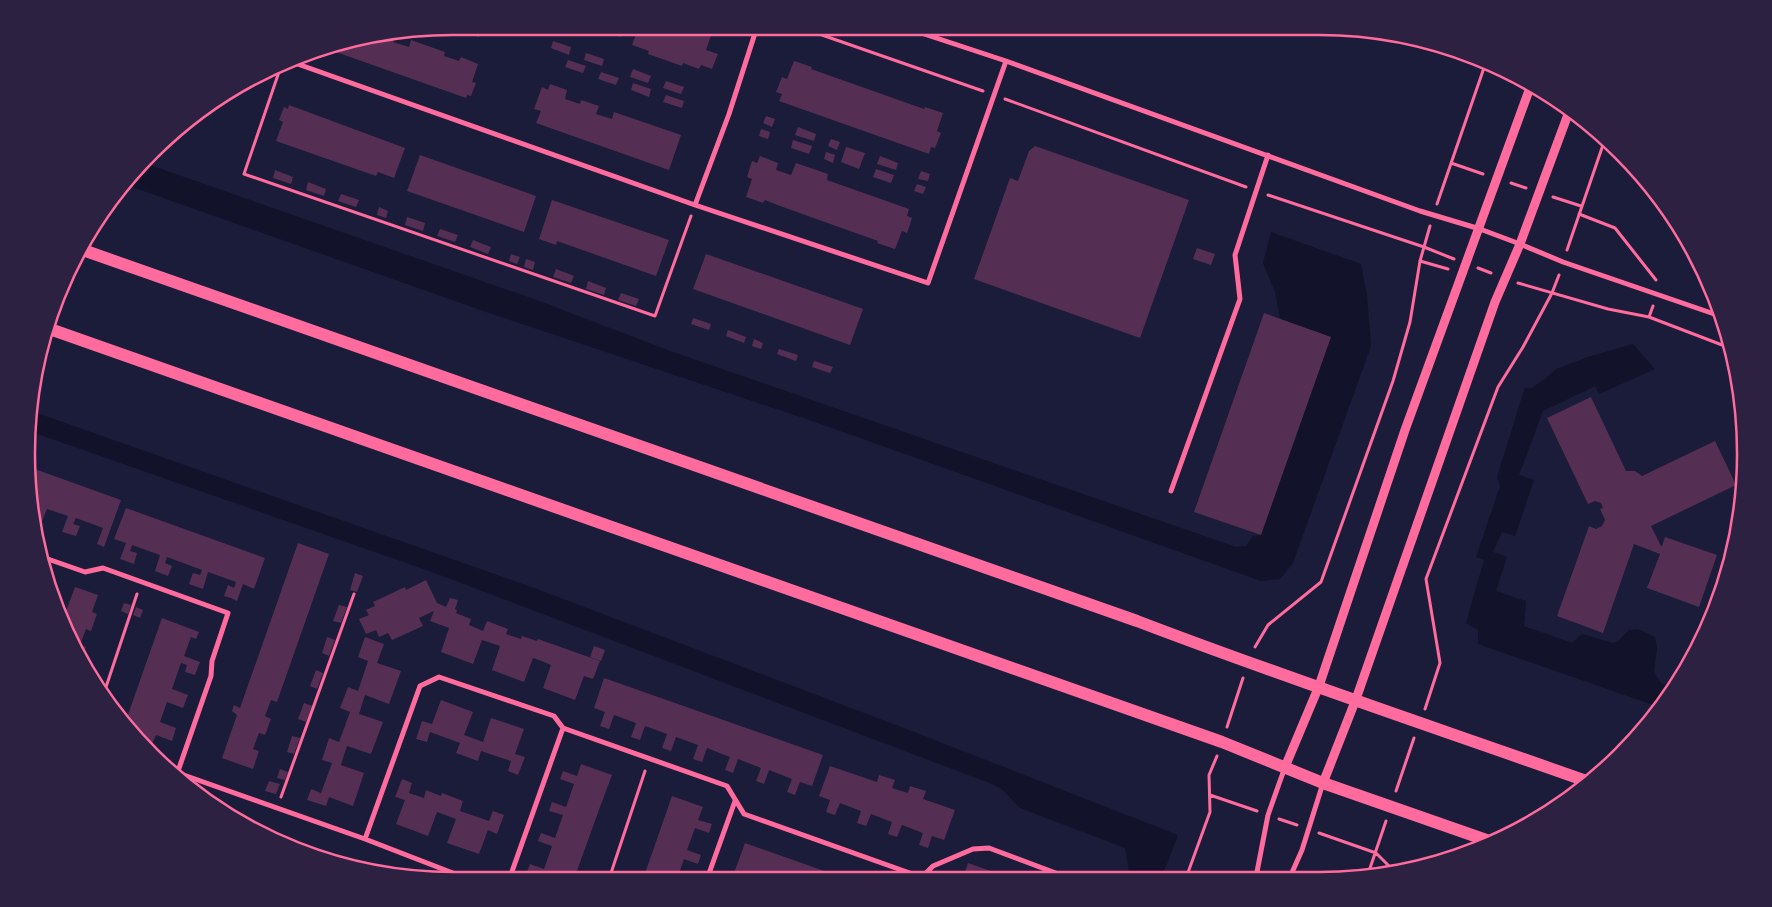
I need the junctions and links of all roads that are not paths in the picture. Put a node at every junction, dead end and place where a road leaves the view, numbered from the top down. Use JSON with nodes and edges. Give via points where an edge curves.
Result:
{"nodes":[{"id":1,"x":754,"y":35,"type":"edge"},
{"id":2,"x":927,"y":35,"type":"edge"},
{"id":3,"x":1006,"y":61,"type":"junction"},
{"id":4,"x":299,"y":65,"type":"edge"},
{"id":5,"x":1529,"y":91,"type":"edge"},
{"id":6,"x":1567,"y":117,"type":"edge"},
{"id":7,"x":1268,"y":155,"type":"junction"},
{"id":8,"x":695,"y":205,"type":"junction"},
{"id":9,"x":1480,"y":229,"type":"junction"},
{"id":10,"x":1520,"y":244,"type":"junction"},
{"id":11,"x":87,"y":251,"type":"edge"},
{"id":12,"x":1713,"y":313,"type":"edge"},
{"id":13,"x":54,"y":330,"type":"edge"},
{"id":14,"x":1170,"y":491,"type":"dead end"},
{"id":15,"x":48,"y":559,"type":"edge"},
{"id":16,"x":1319,"y":686,"type":"junction"},
{"id":17,"x":1356,"y":699,"type":"junction"},
{"id":18,"x":563,"y":728,"type":"junction"},
{"id":19,"x":1285,"y":767,"type":"junction"},
{"id":20,"x":180,"y":769,"type":"edge"},
{"id":21,"x":190,"y":778,"type":"edge"},
{"id":22,"x":1581,"y":779,"type":"edge"},
{"id":23,"x":1323,"y":783,"type":"junction"},
{"id":24,"x":735,"y":801,"type":"junction"},
{"id":25,"x":365,"y":839,"type":"junction"},
{"id":26,"x":1482,"y":839,"type":"edge"},
{"id":27,"x":450,"y":872,"type":"edge"},
{"id":28,"x":512,"y":872,"type":"edge"},
{"id":29,"x":710,"y":872,"type":"edge"},
{"id":30,"x":907,"y":872,"type":"edge"},
{"id":31,"x":926,"y":872,"type":"edge"},
{"id":32,"x":1053,"y":872,"type":"edge"},
{"id":33,"x":1257,"y":872,"type":"edge"},
{"id":34,"x":1292,"y":872,"type":"edge"}],
"edges":[{"from":1,"to":8,"type":"street"},
{"from":2,"to":3,"type":"street"},
{"from":3,"to":7,"type":"street"},
{"from":3,"to":8,"type":"street","via":[[928,283]]},
{"from":4,"to":8,"type":"street"},
{"from":5,"to":9,"type":"street"},
{"from":6,"to":10,"type":"street"},
{"from":7,"to":9,"type":"street"},
{"from":7,"to":14,"type":"street","via":[[1235,255],[1240,299]]},
{"from":9,"to":10,"type":"street"},
{"from":9,"to":16,"type":"street","via":[[1405,430]]},
{"from":10,"to":12,"type":"street"},
{"from":10,"to":17,"type":"street","via":[[1495,302]]},
{"from":11,"to":16,"type":"main road"},
{"from":13,"to":19,"type":"main road"},
{"from":15,"to":20,"type":"street","via":[[85,572],[103,568],[228,613]]},
{"from":16,"to":17,"type":"main road"},
{"from":16,"to":19,"type":"street"},
{"from":17,"to":22,"type":"main road"},
{"from":17,"to":23,"type":"street"},
{"from":18,"to":24,"type":"street","via":[[727,786]]},
{"from":18,"to":25,"type":"street","via":[[554,716],[439,677],[420,686]]},
{"from":18,"to":28,"type":"street"},
{"from":19,"to":23,"type":"main road"},
{"from":19,"to":33,"type":"street","via":[[1268,816]]},
{"from":21,"to":25,"type":"street"},
{"from":23,"to":26,"type":"main road"},
{"from":23,"to":34,"type":"street"},
{"from":24,"to":29,"type":"street"},
{"from":24,"to":30,"type":"street","via":[[744,814]]},
{"from":25,"to":27,"type":"street"},
{"from":31,"to":32,"type":"street","via":[[973,849],[989,848]]}]}
